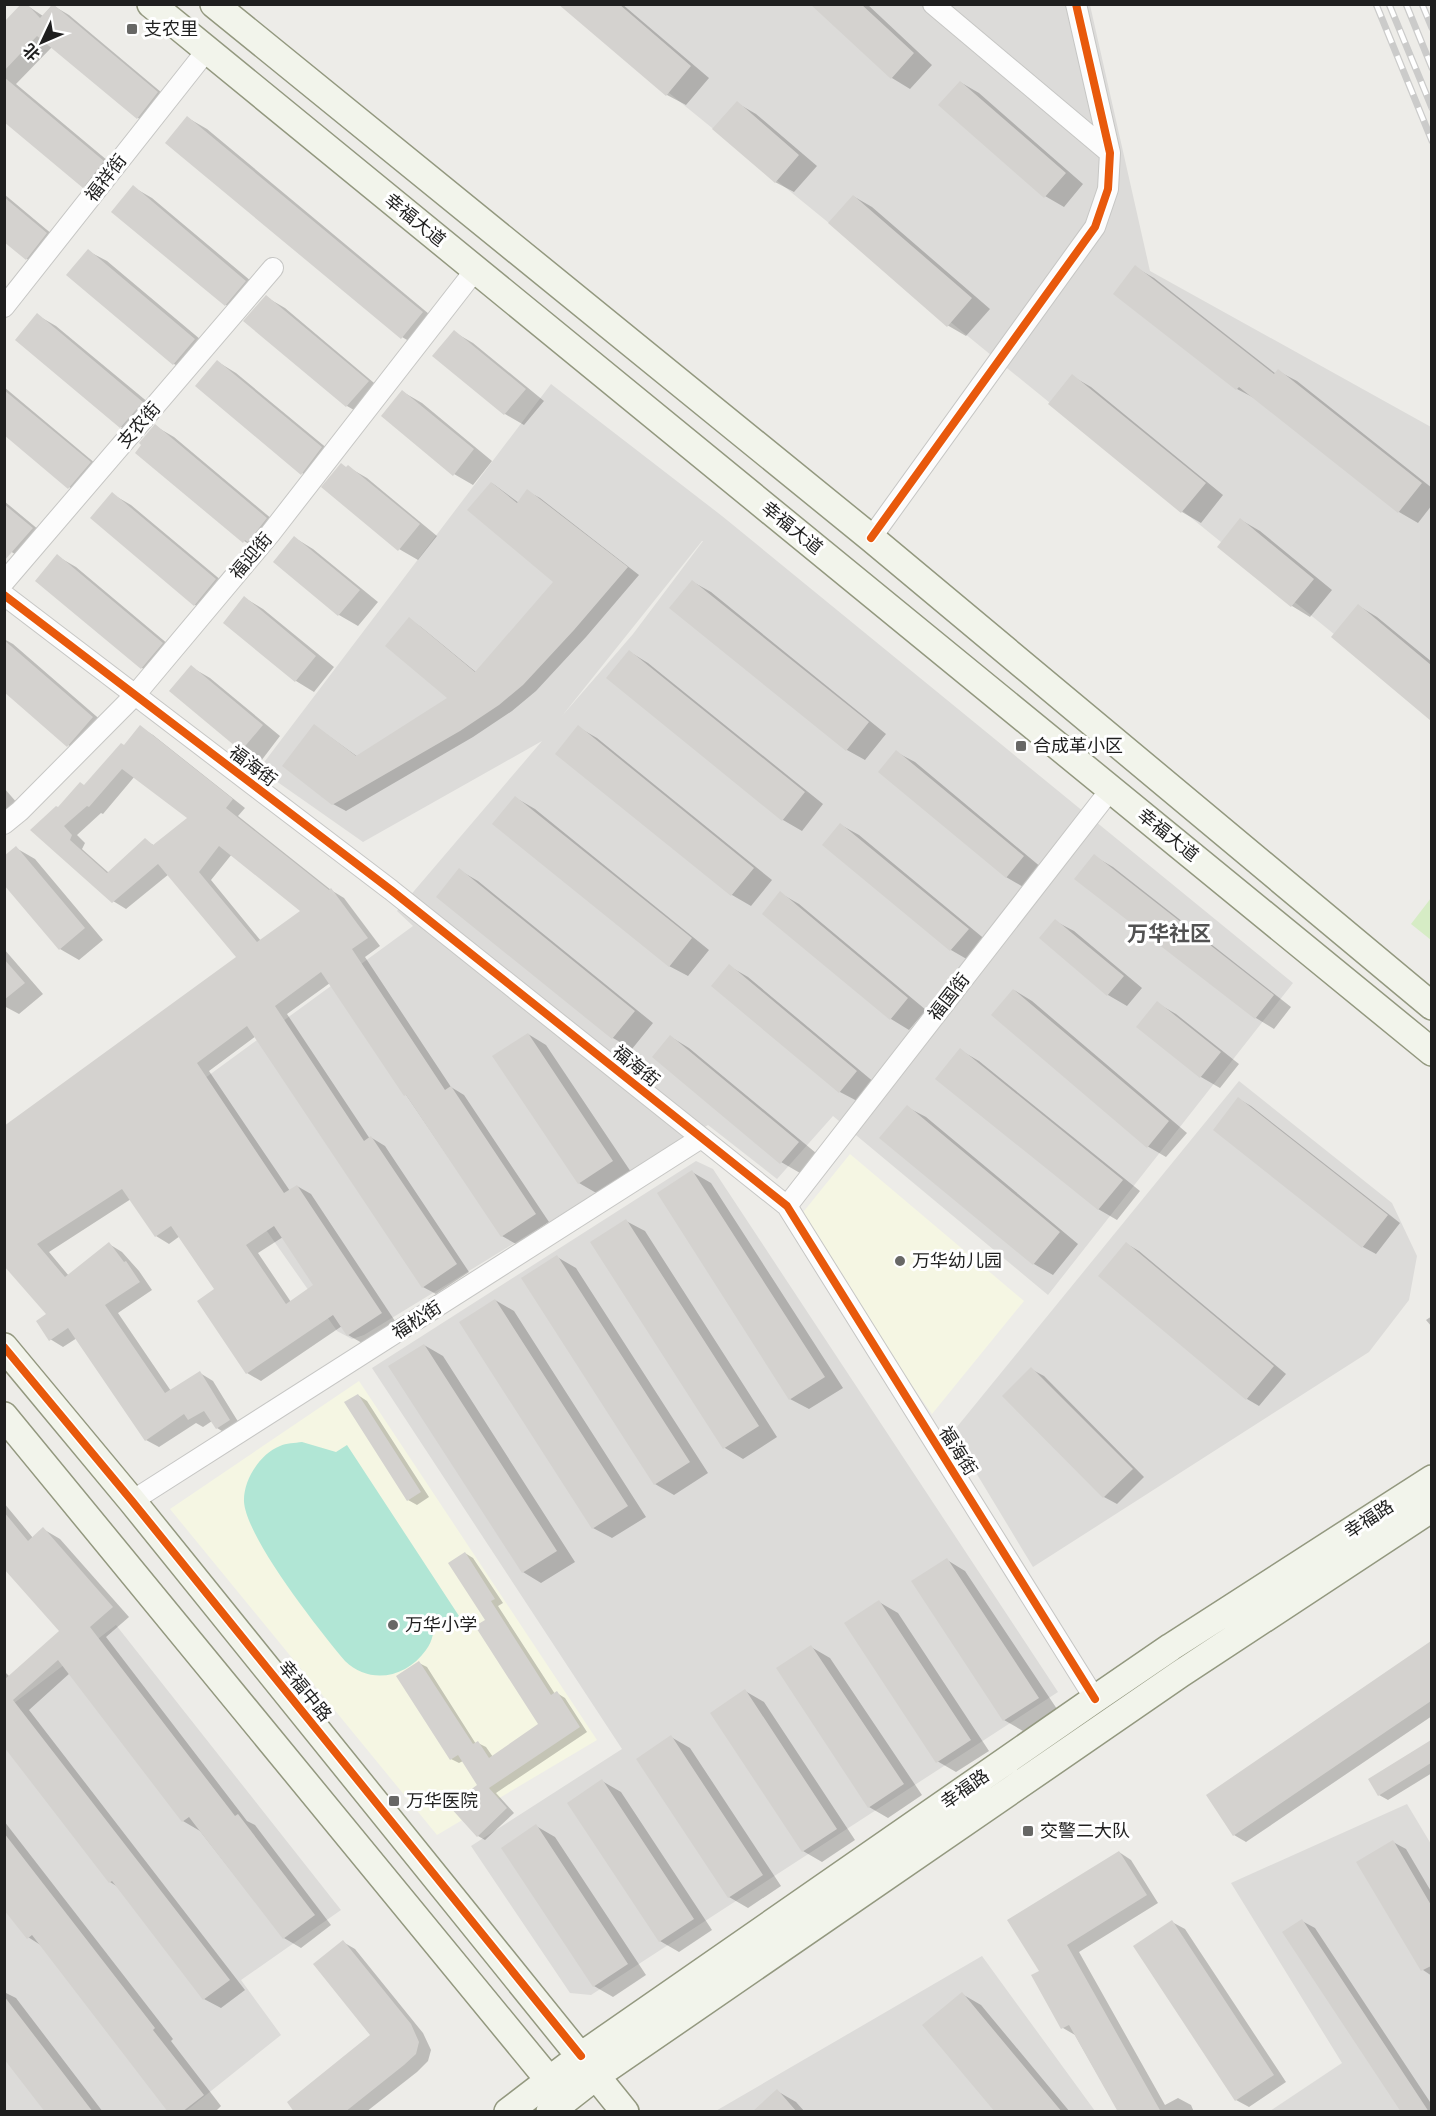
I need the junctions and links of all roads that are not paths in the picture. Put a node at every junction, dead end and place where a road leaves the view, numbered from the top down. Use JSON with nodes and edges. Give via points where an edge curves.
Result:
{"nodes":[{"id":1,"x":151,"y":4,"type":"edge"},
{"id":2,"x":214,"y":4,"type":"edge"},
{"id":3,"x":933,"y":4,"type":"edge"},
{"id":4,"x":1076,"y":4,"type":"edge"},
{"id":5,"x":207,"y":50,"type":"junction"},
{"id":6,"x":1110,"y":153,"type":"junction"},
{"id":7,"x":273,"y":268,"type":"dead end"},
{"id":8,"x":476,"y":269,"type":"junction"},
{"id":9,"x":4,"y":307,"type":"edge"},
{"id":10,"x":871,"y":538,"type":"junction"},
{"id":11,"x":4,"y":582,"type":"edge"},
{"id":12,"x":4,"y":595,"type":"edge"},
{"id":13,"x":135,"y":694,"type":"junction"},
{"id":14,"x":1111,"y":789,"type":"junction"},
{"id":15,"x":4,"y":824,"type":"edge"},
{"id":16,"x":1431,"y":1006,"type":"edge"},
{"id":17,"x":1431,"y":1052,"type":"edge"},
{"id":18,"x":701,"y":1138,"type":"junction"},
{"id":19,"x":787,"y":1206,"type":"junction"},
{"id":20,"x":4,"y":1347,"type":"edge"},
{"id":21,"x":4,"y":1416,"type":"edge"},
{"id":22,"x":1431,"y":1479,"type":"edge"},
{"id":23,"x":132,"y":1501,"type":"junction"},
{"id":24,"x":1431,"y":1508,"type":"edge"},
{"id":25,"x":1095,"y":1699,"type":"junction"},
{"id":26,"x":589,"y":2066,"type":"junction"},
{"id":27,"x":560,"y":2101,"type":"edge"},
{"id":28,"x":508,"y":2112,"type":"edge"},
{"id":29,"x":625,"y":2112,"type":"edge"}],
"edges":[{"from":1,"to":5,"type":"main road","name":"幸福大道"},
{"from":2,"to":10,"type":"main road","name":"幸福大道"},
{"from":3,"to":6,"type":"street"},
{"from":4,"to":6,"type":"street"},
{"from":5,"to":8,"type":"main road","name":"幸福大道"},
{"from":5,"to":9,"type":"street","name":"福祥街"},
{"from":6,"to":10,"type":"street","via":[[1108,189],[1095,227]]},
{"from":7,"to":11,"type":"street","name":"支农街"},
{"from":8,"to":13,"type":"street","name":"福迎街","via":[[270,534]]},
{"from":8,"to":14,"type":"main road","name":"幸福大道"},
{"from":10,"to":16,"type":"main road","name":"幸福大道"},
{"from":12,"to":13,"type":"street","name":"福海街"},
{"from":13,"to":15,"type":"street","name":"福迎街"},
{"from":13,"to":18,"type":"street","name":"福海街","via":[[391,890]]},
{"from":14,"to":17,"type":"main road","name":"幸福大道"},
{"from":14,"to":19,"type":"street","name":"福国街"},
{"from":18,"to":19,"type":"street","name":"福海街"},
{"from":18,"to":23,"type":"street","name":"福松街"},
{"from":19,"to":25,"type":"street","name":"福海街"},
{"from":20,"to":23,"type":"main road","name":"幸福中路"},
{"from":21,"to":27,"type":"main road"},
{"from":22,"to":25,"type":"main road","name":"幸福路"},
{"from":23,"to":26,"type":"main road","name":"幸福中路"},
{"from":24,"to":26,"type":"main road","name":"幸福路"},
{"from":25,"to":26,"type":"main road","name":"幸福路"},
{"from":26,"to":27,"type":"main road","name":"幸福路"},
{"from":26,"to":29,"type":"main road","name":"幸福中路"},
{"from":27,"to":28,"type":"main road","name":"幸福路"}]}
